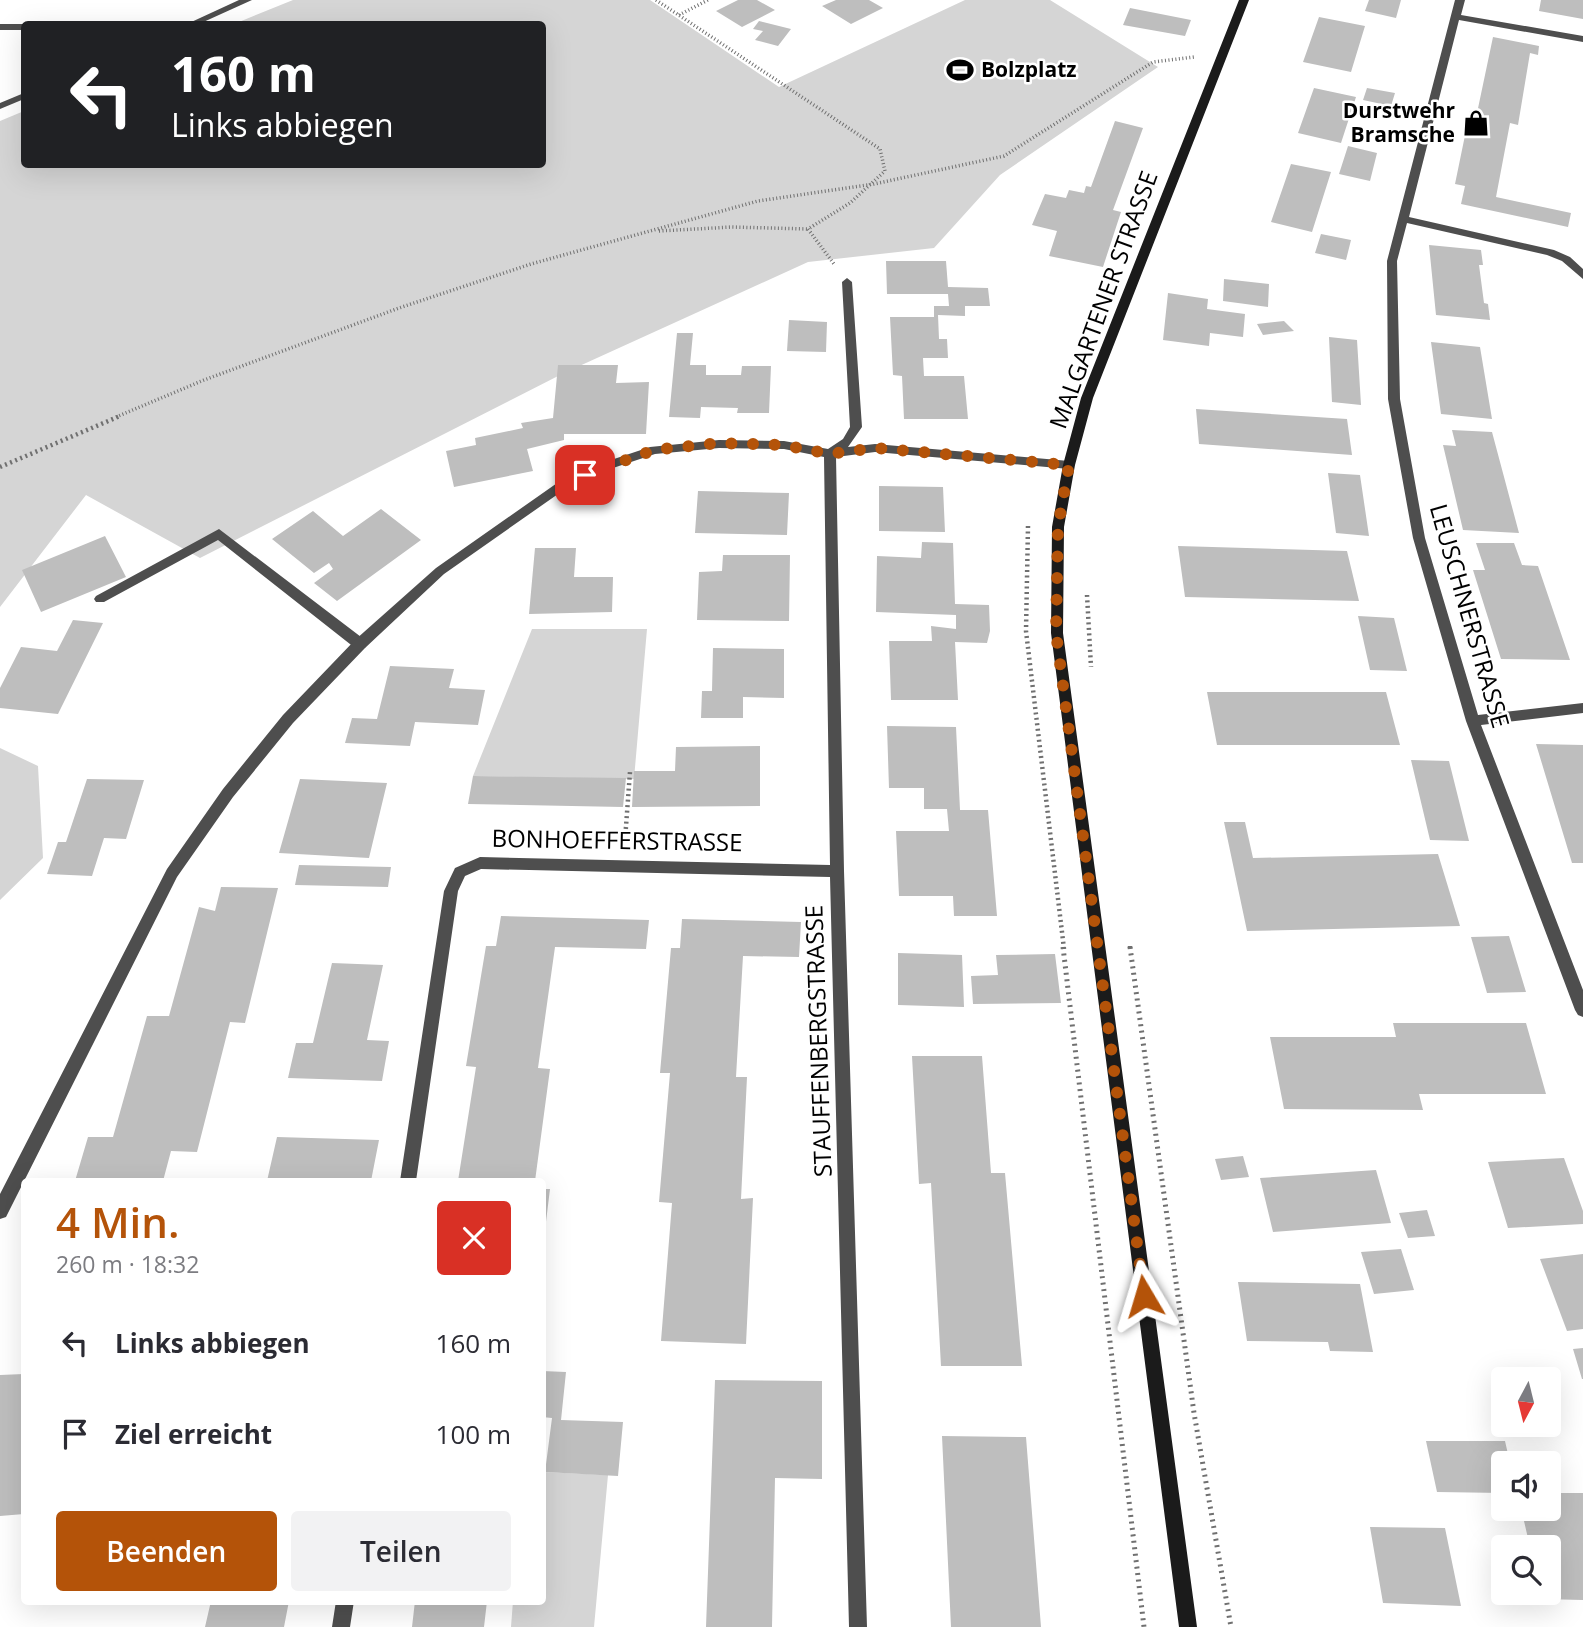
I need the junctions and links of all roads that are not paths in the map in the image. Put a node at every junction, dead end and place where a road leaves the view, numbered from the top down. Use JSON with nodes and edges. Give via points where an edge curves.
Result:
{"nodes":[{"id":1,"x":247,"y":0,"type":"edge"},
{"id":2,"x":1244,"y":0,"type":"edge"},
{"id":3,"x":1460,"y":0,"type":"edge"},
{"id":4,"x":1455,"y":17,"type":"junction"},
{"id":5,"x":199,"y":21,"type":"edge"},
{"id":6,"x":0,"y":27,"type":"edge"},
{"id":7,"x":21,"y":27,"type":"edge"},
{"id":8,"x":1583,"y":39,"type":"edge"},
{"id":9,"x":21,"y":97,"type":"edge"},
{"id":10,"x":0,"y":106,"type":"edge"},
{"id":11,"x":1403,"y":219,"type":"junction"},
{"id":12,"x":1583,"y":275,"type":"edge"},
{"id":13,"x":847,"y":282,"type":"road end"},
{"id":14,"x":830,"y":454,"type":"junction"},
{"id":15,"x":1069,"y":465,"type":"junction"},
{"id":16,"x":100,"y":599,"type":"dead end"},
{"id":17,"x":360,"y":644,"type":"junction"},
{"id":18,"x":1583,"y":708,"type":"edge"},
{"id":19,"x":1473,"y":721,"type":"junction"},
{"id":20,"x":837,"y":871,"type":"junction"},
{"id":21,"x":1583,"y":1010,"type":"edge"},
{"id":22,"x":408,"y":1178,"type":"edge"},
{"id":23,"x":0,"y":1211,"type":"edge"},
{"id":24,"x":344,"y":1605,"type":"edge"},
{"id":25,"x":341,"y":1627,"type":"edge"},
{"id":26,"x":858,"y":1627,"type":"edge"},
{"id":27,"x":1188,"y":1627,"type":"edge"}],
"edges":[{"from":1,"to":5,"type":"street"},
{"from":2,"to":15,"type":"street","name":"MALGARTENER STRASSE","via":[[1087,398]]},
{"from":3,"to":4,"type":"street","name":"LEUSCHNERSTRASSE"},
{"from":4,"to":8,"type":"street"},
{"from":4,"to":11,"type":"street","name":"LEUSCHNERSTRASSE"},
{"from":6,"to":7,"type":"street"},
{"from":9,"to":10,"type":"street"},
{"from":11,"to":12,"type":"street","via":[[1550,252]]},
{"from":11,"to":19,"type":"street","name":"LEUSCHNERSTRASSE","via":[[1392,261],[1394,398],[1419,538]]},
{"from":13,"to":14,"type":"street","via":[[856,427],[847,442]]},
{"from":14,"to":15,"type":"street","via":[[875,448]]},
{"from":14,"to":17,"type":"street","via":[[783,445],[719,443],[654,450],[606,466],[564,484],[440,571]]},
{"from":14,"to":20,"type":"street","name":"STAUFFENBERGSTRASSE"},
{"from":15,"to":27,"type":"street","name":"MALGARTENER STRASSE","via":[[1058,527],[1056,633]]},
{"from":16,"to":17,"type":"street","via":[[219,534]]},
{"from":17,"to":23,"type":"street","via":[[288,719],[172,873]]},
{"from":18,"to":19,"type":"street"},
{"from":19,"to":21,"type":"street","name":"LEUSCHNERSTRASSE"},
{"from":20,"to":22,"type":"street","name":"BONHOEFFERSTRASSE","via":[[480,863],[460,872],[451,891]]},
{"from":20,"to":26,"type":"street","name":"STAUFFENBERGSTRASSE"},
{"from":24,"to":25,"type":"street"}]}
